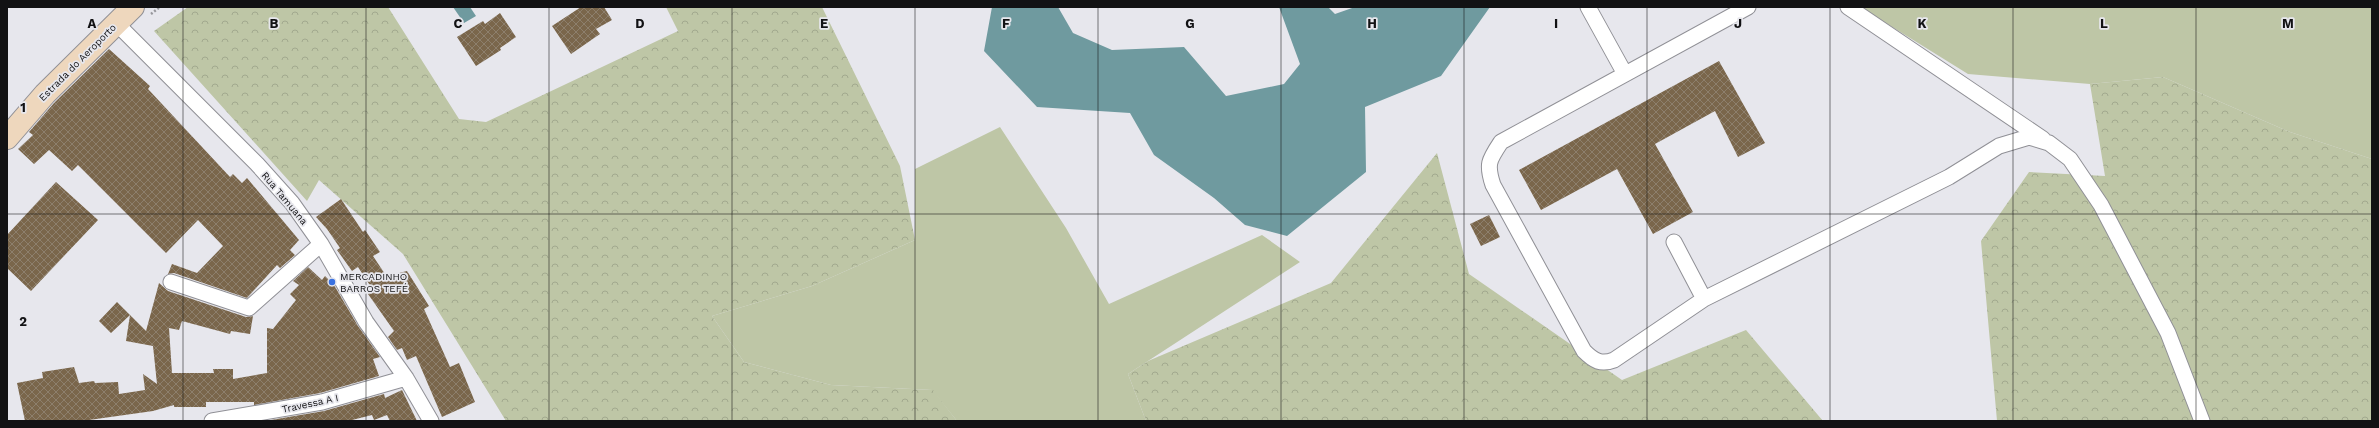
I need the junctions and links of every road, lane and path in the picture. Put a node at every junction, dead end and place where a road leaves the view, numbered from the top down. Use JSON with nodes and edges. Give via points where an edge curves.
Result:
{"nodes":[{"id":1,"x":133,"y":7,"type":"edge"},
{"id":2,"x":1588,"y":7,"type":"edge"},
{"id":3,"x":1748,"y":7,"type":"edge"},
{"id":4,"x":1848,"y":7,"type":"edge"},
{"id":5,"x":116,"y":23,"type":"junction"},
{"id":6,"x":1625,"y":74,"type":"junction"},
{"id":7,"x":7,"y":138,"type":"edge"},
{"id":8,"x":2049,"y":143,"type":"junction"},
{"id":9,"x":1674,"y":242,"type":"dead end"},
{"id":10,"x":321,"y":244,"type":"junction"},
{"id":11,"x":171,"y":282,"type":"dead end"},
{"id":12,"x":1704,"y":299,"type":"junction"},
{"id":13,"x":406,"y":378,"type":"junction"},
{"id":14,"x":245,"y":418,"type":"edge"},
{"id":15,"x":212,"y":421,"type":"edge"},
{"id":16,"x":432,"y":421,"type":"edge"},
{"id":17,"x":2202,"y":421,"type":"edge"}],
"edges":[{"from":1,"to":5,"type":"street","name":"Estrada do Aeroporto"},
{"from":2,"to":6,"type":"street"},
{"from":3,"to":6,"type":"street"},
{"from":4,"to":8,"type":"street"},
{"from":5,"to":7,"type":"street","name":"Estrada do Aeroporto","via":[[45,94]]},
{"from":5,"to":10,"type":"street","name":"Rua Tamuana","via":[[257,164],[292,203]]},
{"from":6,"to":12,"type":"street","via":[[1502,142],[1492,155],[1488,169],[1493,185],[1584,352],[1593,360],[1606,363],[1614,360]]},
{"from":8,"to":12,"type":"street","via":[[2030,137],[1999,146],[1949,176]]},
{"from":8,"to":17,"type":"street","via":[[2070,159],[2101,205],[2168,333]]},
{"from":9,"to":12,"type":"street"},
{"from":10,"to":11,"type":"street","via":[[249,308]]},
{"from":10,"to":13,"type":"street","name":"Rua Tamuana","via":[[366,322]]},
{"from":13,"to":14,"type":"street","name":"Travessa A I","via":[[322,402]]},
{"from":13,"to":16,"type":"street","name":"Rua Tamuana"},
{"from":14,"to":15,"type":"street","name":"Travessa A I"}]}
